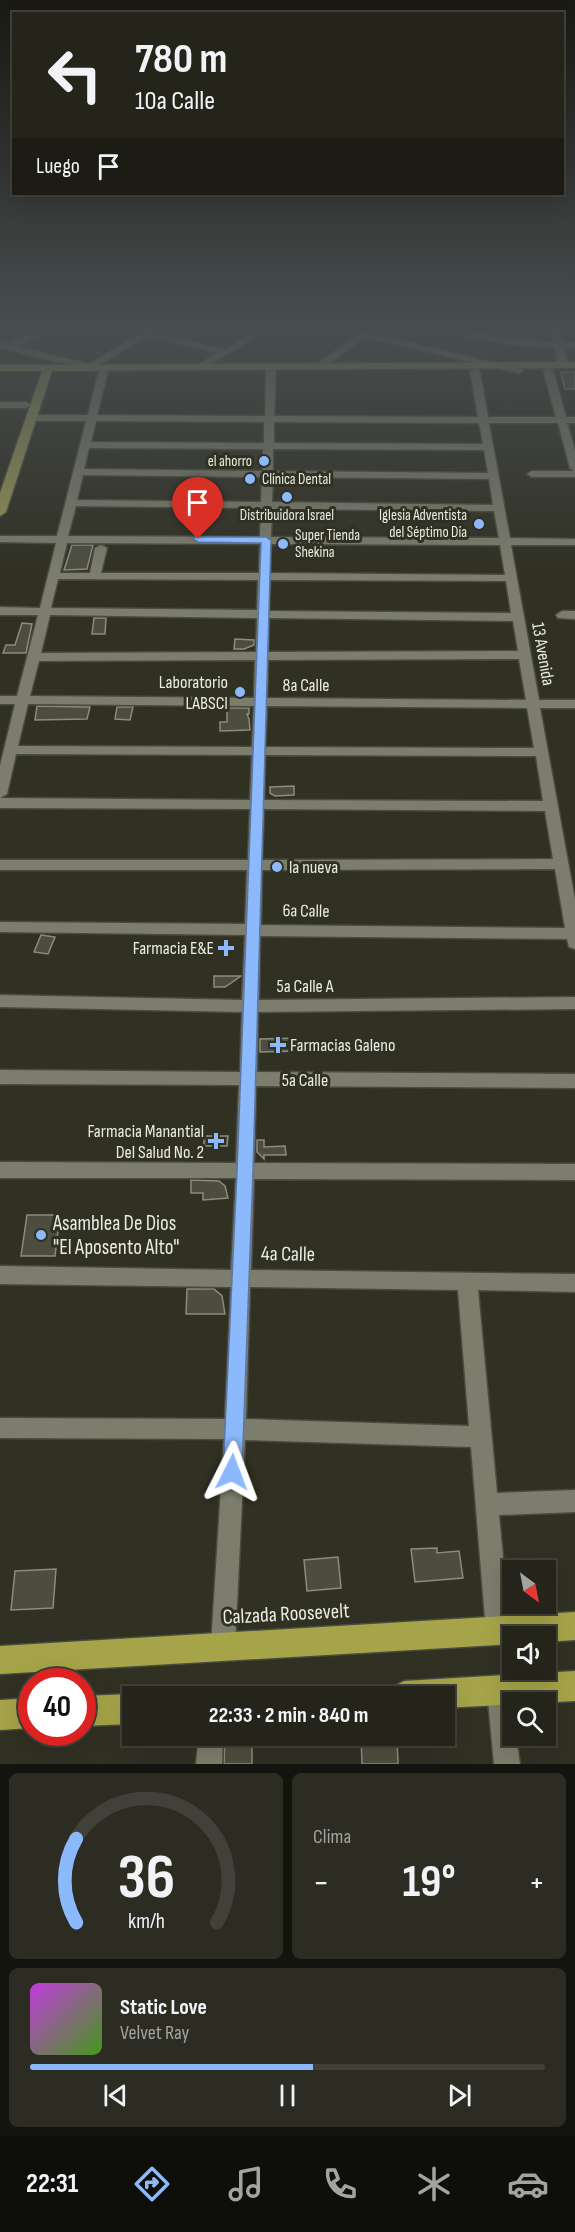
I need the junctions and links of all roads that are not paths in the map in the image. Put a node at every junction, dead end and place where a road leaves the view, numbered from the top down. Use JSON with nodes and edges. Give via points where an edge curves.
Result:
{"nodes":[{"id":1,"x":24,"y":410,"type":"edge"},
{"id":2,"x":34,"y":410,"type":"edge"},
{"id":3,"x":95,"y":410,"type":"edge"},
{"id":4,"x":270,"y":410,"type":"edge"},
{"id":5,"x":482,"y":410,"type":"edge"},
{"id":6,"x":559,"y":410,"type":"edge"},
{"id":7,"x":32,"y":418,"type":"junction"},
{"id":8,"x":93,"y":418,"type":"junction"},
{"id":9,"x":270,"y":419,"type":"junction"},
{"id":10,"x":483,"y":419,"type":"junction"},
{"id":11,"x":562,"y":420,"type":"junction"},
{"id":12,"x":575,"y":420,"type":"edge"},
{"id":13,"x":86,"y":446,"type":"junction"},
{"id":14,"x":269,"y":446,"type":"junction"},
{"id":15,"x":488,"y":447,"type":"junction"},
{"id":16,"x":575,"y":468,"type":"edge"},
{"id":17,"x":80,"y":472,"type":"junction"},
{"id":18,"x":268,"y":473,"type":"junction"},
{"id":19,"x":532,"y":474,"type":"dead end"},
{"id":20,"x":575,"y":474,"type":"edge"},
{"id":21,"x":493,"y":476,"type":"junction"},
{"id":22,"x":0,"y":481,"type":"edge"},
{"id":23,"x":72,"y":503,"type":"junction"},
{"id":24,"x":267,"y":504,"type":"junction"},
{"id":25,"x":499,"y":508,"type":"junction"},
{"id":26,"x":0,"y":512,"type":"edge"},
{"id":27,"x":0,"y":539,"type":"edge"},
{"id":28,"x":63,"y":539,"type":"junction"},
{"id":29,"x":266,"y":540,"type":"junction"},
{"id":30,"x":505,"y":541,"type":"junction"},
{"id":31,"x":575,"y":542,"type":"edge"},
{"id":32,"x":101,"y":548,"type":"dead end"},
{"id":33,"x":95,"y":575,"type":"junction"},
{"id":34,"x":54,"y":576,"type":"junction"},
{"id":35,"x":265,"y":577,"type":"junction"},
{"id":36,"x":511,"y":578,"type":"junction"},
{"id":37,"x":0,"y":611,"type":"edge"},
{"id":38,"x":45,"y":612,"type":"junction"},
{"id":39,"x":263,"y":614,"type":"junction"},
{"id":40,"x":562,"y":615,"type":"dead end"},
{"id":41,"x":575,"y":615,"type":"edge"},
{"id":42,"x":518,"y":617,"type":"junction"},
{"id":43,"x":525,"y":655,"type":"junction"},
{"id":44,"x":262,"y":656,"type":"junction"},
{"id":45,"x":34,"y":657,"type":"junction"},
{"id":46,"x":0,"y":700,"type":"edge"},
{"id":47,"x":23,"y":700,"type":"junction"},
{"id":48,"x":260,"y":703,"type":"junction"},
{"id":49,"x":533,"y":703,"type":"junction"},
{"id":50,"x":575,"y":704,"type":"edge"},
{"id":51,"x":11,"y":750,"type":"junction"},
{"id":52,"x":259,"y":751,"type":"junction"},
{"id":53,"x":542,"y":752,"type":"junction"},
{"id":54,"x":0,"y":794,"type":"edge"},
{"id":55,"x":0,"y":804,"type":"edge"},
{"id":56,"x":257,"y":805,"type":"junction"},
{"id":57,"x":551,"y":806,"type":"junction"},
{"id":58,"x":561,"y":864,"type":"junction"},
{"id":59,"x":0,"y":865,"type":"edge"},
{"id":60,"x":255,"y":865,"type":"junction"},
{"id":61,"x":0,"y":927,"type":"edge"},
{"id":62,"x":253,"y":930,"type":"junction"},
{"id":63,"x":574,"y":937,"type":"edge"},
{"id":64,"x":0,"y":1001,"type":"edge"},
{"id":65,"x":575,"y":1003,"type":"edge"},
{"id":66,"x":250,"y":1006,"type":"junction"},
{"id":67,"x":0,"y":1077,"type":"edge"},
{"id":68,"x":248,"y":1080,"type":"junction"},
{"id":69,"x":575,"y":1081,"type":"edge"},
{"id":70,"x":0,"y":1170,"type":"edge"},
{"id":71,"x":245,"y":1171,"type":"junction"},
{"id":72,"x":575,"y":1173,"type":"edge"},
{"id":73,"x":0,"y":1275,"type":"edge"},
{"id":74,"x":240,"y":1277,"type":"junction"},
{"id":75,"x":467,"y":1282,"type":"junction"},
{"id":76,"x":575,"y":1282,"type":"edge"},
{"id":77,"x":0,"y":1428,"type":"edge"},
{"id":78,"x":235,"y":1429,"type":"junction"},
{"id":79,"x":481,"y":1437,"type":"junction"},
{"id":80,"x":575,"y":1501,"type":"edge"},
{"id":81,"x":489,"y":1504,"type":"junction"},
{"id":82,"x":575,"y":1626,"type":"edge"},
{"id":83,"x":498,"y":1631,"type":"junction"},
{"id":84,"x":223,"y":1646,"type":"junction"},
{"id":85,"x":0,"y":1660,"type":"edge"},
{"id":86,"x":575,"y":1686,"type":"edge"},
{"id":87,"x":499,"y":1690,"type":"junction"},
{"id":88,"x":455,"y":1693,"type":"edge"},
{"id":89,"x":122,"y":1709,"type":"edge"},
{"id":90,"x":96,"y":1710,"type":"edge"},
{"id":91,"x":18,"y":1714,"type":"edge"},
{"id":92,"x":0,"y":1715,"type":"edge"},
{"id":93,"x":210,"y":1746,"type":"edge"},
{"id":94,"x":209,"y":1764,"type":"edge"},
{"id":95,"x":507,"y":1764,"type":"edge"}],
"edges":[{"from":1,"to":22,"type":"main road"},
{"from":2,"to":7,"type":"main road"},
{"from":3,"to":8,"type":"street"},
{"from":4,"to":9,"type":"street"},
{"from":5,"to":10,"type":"street","name":"13 Avenida"},
{"from":6,"to":11,"type":"street"},
{"from":7,"to":8,"type":"street"},
{"from":7,"to":26,"type":"main road"},
{"from":8,"to":9,"type":"street"},
{"from":8,"to":13,"type":"street"},
{"from":9,"to":10,"type":"street"},
{"from":9,"to":14,"type":"street"},
{"from":10,"to":11,"type":"street"},
{"from":10,"to":15,"type":"street","name":"13 Avenida"},
{"from":11,"to":12,"type":"street"},
{"from":11,"to":16,"type":"street"},
{"from":13,"to":14,"type":"street"},
{"from":13,"to":17,"type":"street"},
{"from":14,"to":15,"type":"street"},
{"from":14,"to":18,"type":"street"},
{"from":15,"to":21,"type":"street","name":"13 Avenida"},
{"from":17,"to":18,"type":"street"},
{"from":17,"to":23,"type":"street"},
{"from":18,"to":21,"type":"street"},
{"from":18,"to":24,"type":"street"},
{"from":19,"to":20,"type":"street"},
{"from":21,"to":25,"type":"street","name":"13 Avenida"},
{"from":23,"to":24,"type":"street"},
{"from":23,"to":28,"type":"street"},
{"from":24,"to":25,"type":"street"},
{"from":24,"to":29,"type":"street"},
{"from":25,"to":30,"type":"street","name":"13 Avenida"},
{"from":27,"to":28,"type":"street"},
{"from":28,"to":29,"type":"street"},
{"from":28,"to":34,"type":"street"},
{"from":29,"to":30,"type":"street"},
{"from":29,"to":35,"type":"street"},
{"from":30,"to":31,"type":"street"},
{"from":30,"to":36,"type":"street","name":"13 Avenida"},
{"from":32,"to":33,"type":"street"},
{"from":33,"to":34,"type":"street"},
{"from":33,"to":35,"type":"street"},
{"from":34,"to":38,"type":"street"},
{"from":35,"to":36,"type":"street"},
{"from":35,"to":39,"type":"street"},
{"from":36,"to":42,"type":"street","name":"13 Avenida"},
{"from":37,"to":38,"type":"street"},
{"from":38,"to":39,"type":"street"},
{"from":38,"to":45,"type":"street"},
{"from":39,"to":42,"type":"street"},
{"from":39,"to":44,"type":"street"},
{"from":40,"to":41,"type":"street"},
{"from":42,"to":43,"type":"street","name":"13 Avenida"},
{"from":43,"to":44,"type":"street"},
{"from":43,"to":49,"type":"street","name":"13 Avenida"},
{"from":44,"to":45,"type":"street"},
{"from":44,"to":48,"type":"street"},
{"from":45,"to":47,"type":"street"},
{"from":46,"to":47,"type":"street","name":"8a Calle"},
{"from":47,"to":48,"type":"street","name":"8a Calle"},
{"from":47,"to":51,"type":"street"},
{"from":48,"to":49,"type":"street","name":"8a Calle"},
{"from":48,"to":52,"type":"street"},
{"from":49,"to":50,"type":"street","name":"8a Calle"},
{"from":49,"to":53,"type":"street","name":"13 Avenida"},
{"from":51,"to":52,"type":"street"},
{"from":51,"to":54,"type":"street"},
{"from":52,"to":53,"type":"street"},
{"from":52,"to":56,"type":"street"},
{"from":53,"to":57,"type":"street","name":"13 Avenida"},
{"from":55,"to":56,"type":"street"},
{"from":56,"to":57,"type":"street"},
{"from":56,"to":60,"type":"street"},
{"from":57,"to":58,"type":"street","name":"13 Avenida"},
{"from":58,"to":60,"type":"street"},
{"from":58,"to":63,"type":"street","name":"13 Avenida"},
{"from":59,"to":60,"type":"street"},
{"from":60,"to":62,"type":"street"},
{"from":61,"to":62,"type":"street","name":"6a Calle"},
{"from":62,"to":63,"type":"street","name":"6a Calle"},
{"from":62,"to":66,"type":"street"},
{"from":64,"to":66,"type":"street","name":"5a Calle A"},
{"from":65,"to":66,"type":"street","name":"5a Calle A"},
{"from":66,"to":68,"type":"street"},
{"from":67,"to":68,"type":"street","name":"5a Calle"},
{"from":68,"to":69,"type":"street","name":"5a Calle"},
{"from":68,"to":71,"type":"street"},
{"from":70,"to":71,"type":"street"},
{"from":71,"to":72,"type":"street"},
{"from":71,"to":74,"type":"street"},
{"from":73,"to":74,"type":"street","name":"4a Calle"},
{"from":74,"to":75,"type":"street","name":"4a Calle"},
{"from":74,"to":78,"type":"street"},
{"from":75,"to":76,"type":"street","name":"4a Calle"},
{"from":75,"to":79,"type":"street"},
{"from":77,"to":78,"type":"street"},
{"from":78,"to":79,"type":"street"},
{"from":78,"to":84,"type":"street"},
{"from":79,"to":81,"type":"street"},
{"from":80,"to":81,"type":"street"},
{"from":81,"to":83,"type":"street"},
{"from":82,"to":83,"type":"highway","name":"Calzada Roosevelt"},
{"from":83,"to":84,"type":"highway","name":"Calzada Roosevelt"},
{"from":84,"to":85,"type":"highway","name":"Calzada Roosevelt"},
{"from":86,"to":87,"type":"highway"},
{"from":87,"to":88,"type":"highway"},
{"from":87,"to":95,"type":"street"},
{"from":89,"to":90,"type":"highway"},
{"from":91,"to":92,"type":"highway"},
{"from":93,"to":94,"type":"street"}]}
